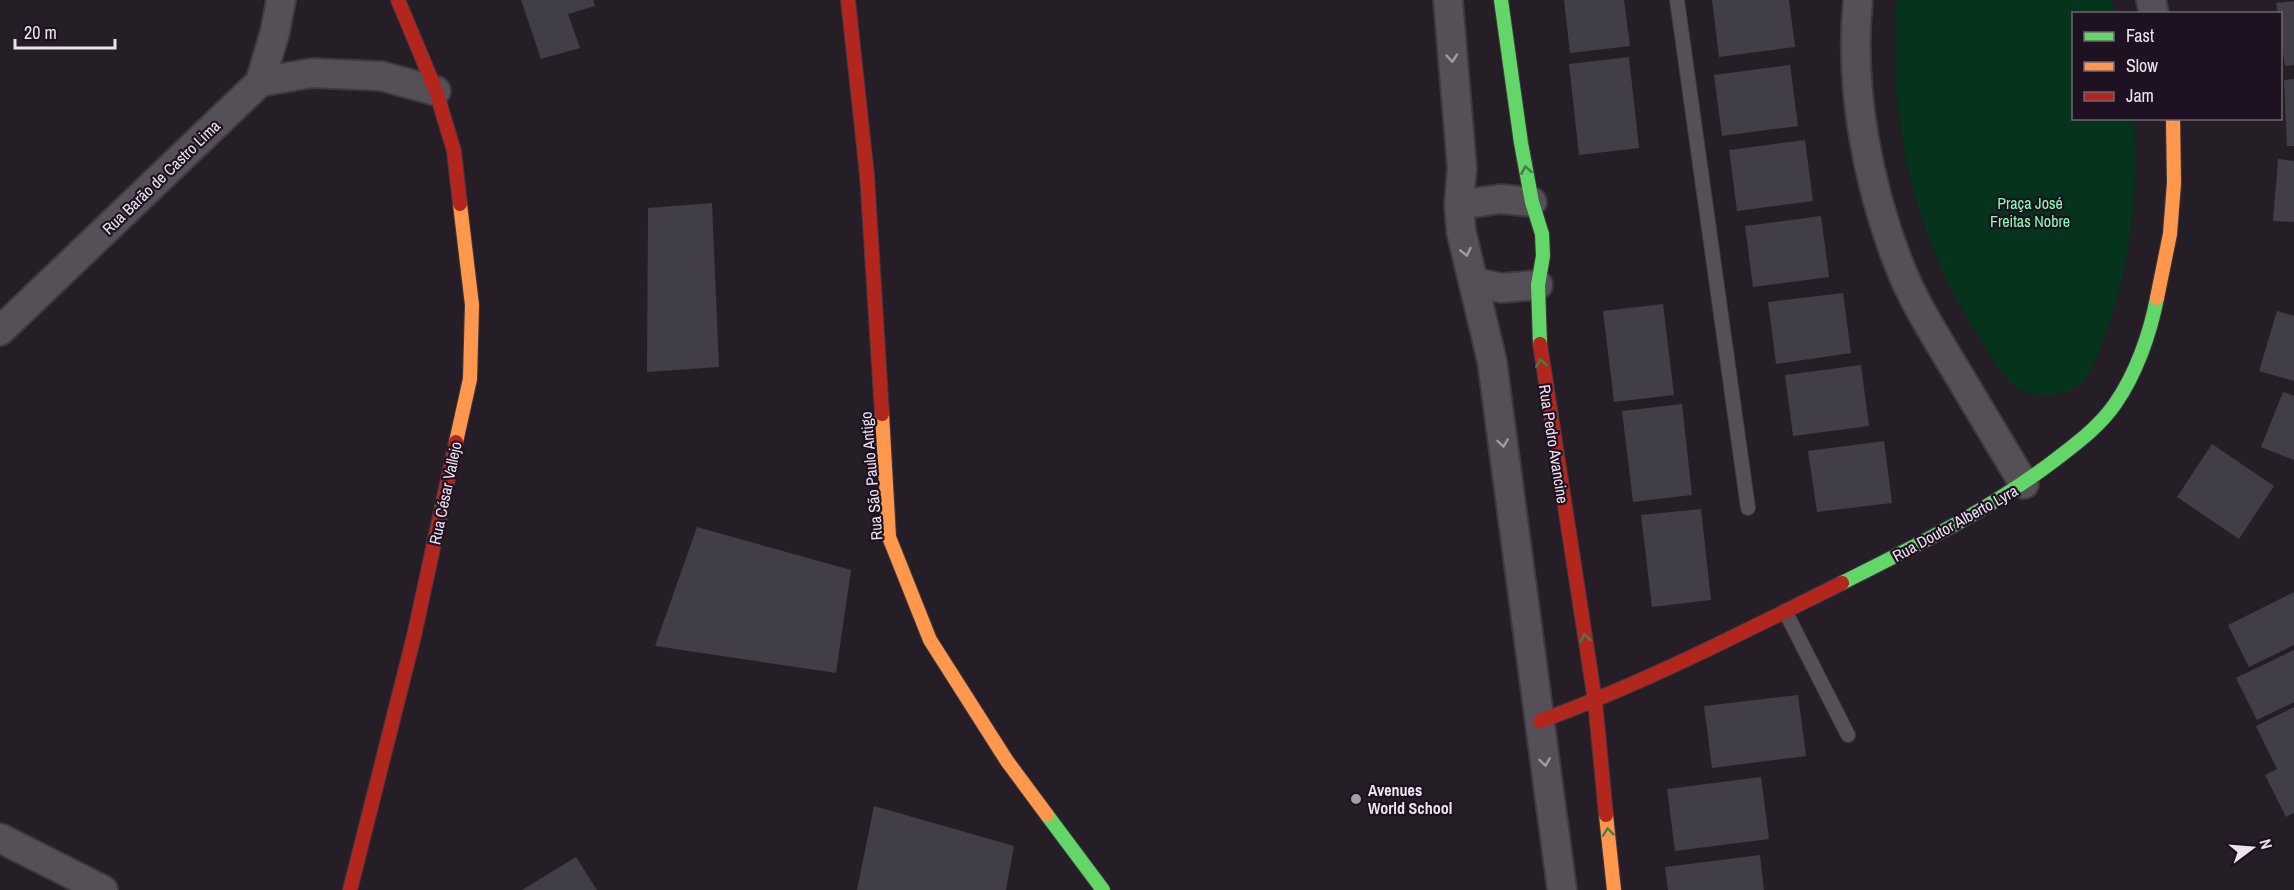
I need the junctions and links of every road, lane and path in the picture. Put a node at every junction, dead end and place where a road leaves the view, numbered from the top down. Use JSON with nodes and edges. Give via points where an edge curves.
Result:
{"nodes":[{"id":1,"x":280,"y":0,"type":"edge"},
{"id":2,"x":398,"y":0,"type":"edge"},
{"id":3,"x":848,"y":0,"type":"edge"},
{"id":4,"x":1448,"y":0,"type":"edge"},
{"id":5,"x":1501,"y":0,"type":"edge"},
{"id":6,"x":1677,"y":0,"type":"edge"},
{"id":7,"x":1858,"y":0,"type":"edge"},
{"id":8,"x":261,"y":82,"type":"junction"},
{"id":9,"x":436,"y":91,"type":"junction"},
{"id":10,"x":2173,"y":120,"type":"edge"},
{"id":11,"x":1532,"y":202,"type":"junction"},
{"id":12,"x":1459,"y":206,"type":"junction"},
{"id":13,"x":1474,"y":282,"type":"junction"},
{"id":14,"x":1538,"y":285,"type":"junction"},
{"id":15,"x":0,"y":331,"type":"edge"},
{"id":16,"x":2024,"y":484,"type":"junction"},
{"id":17,"x":1748,"y":508,"type":"dead end"},
{"id":18,"x":1785,"y":611,"type":"junction"},
{"id":19,"x":1595,"y":701,"type":"junction"},
{"id":20,"x":1540,"y":721,"type":"junction"},
{"id":21,"x":1848,"y":735,"type":"dead end"},
{"id":22,"x":0,"y":838,"type":"edge"},
{"id":23,"x":103,"y":890,"type":"edge"},
{"id":24,"x":350,"y":890,"type":"edge"},
{"id":25,"x":1103,"y":890,"type":"edge"},
{"id":26,"x":1562,"y":890,"type":"edge"},
{"id":27,"x":1614,"y":890,"type":"edge"}],
"edges":[{"from":1,"to":8,"type":"street"},
{"from":2,"to":9,"type":"street","name":"Rua César Vallejo"},
{"from":3,"to":25,"type":"street","name":"Rua São Paulo Antigo","via":[[867,175],[889,537],[930,640],[1007,761]]},
{"from":4,"to":12,"type":"street","one_way":true,"via":[[1462,168]]},
{"from":11,"to":5,"type":"street","name":"Rua Pedro Avancine","one_way":true},
{"from":6,"to":17,"type":"lane"},
{"from":7,"to":16,"type":"street","via":[[1861,120],[1881,212],[1901,269],[1926,321]]},
{"from":8,"to":9,"type":"street","via":[[312,73],[381,76]]},
{"from":8,"to":15,"type":"street","name":"Rua Barão de Castro Lima"},
{"from":9,"to":24,"type":"street","name":"Rua César Vallejo","via":[[455,162],[472,305],[470,379],[414,636]]},
{"from":10,"to":16,"type":"street","name":"Rua Doutor Alberto Lyra","via":[[2170,234],[2156,303],[2135,369],[2094,430]]},
{"from":11,"to":12,"type":"street","via":[[1500,199]]},
{"from":11,"to":14,"type":"street","name":"Rua Pedro Avancine","via":[[1542,234]]},
{"from":12,"to":13,"type":"street","one_way":true},
{"from":13,"to":14,"type":"street","via":[[1501,288]]},
{"from":13,"to":20,"type":"street","one_way":true,"via":[[1492,361]]},
{"from":19,"to":14,"type":"street","name":"Rua Pedro Avancine","one_way":true,"via":[[1540,354]]},
{"from":16,"to":18,"type":"street","name":"Rua Doutor Alberto Lyra","via":[[1970,518]]},
{"from":18,"to":19,"type":"street","name":"Rua Doutor Alberto Lyra"},
{"from":18,"to":21,"type":"lane"},
{"from":19,"to":20,"type":"street","name":"Rua Doutor Alberto Lyra"},
{"from":27,"to":19,"type":"street","name":"Rua Pedro Avancine","one_way":true},
{"from":20,"to":26,"type":"street","one_way":true},
{"from":22,"to":23,"type":"street"}]}
